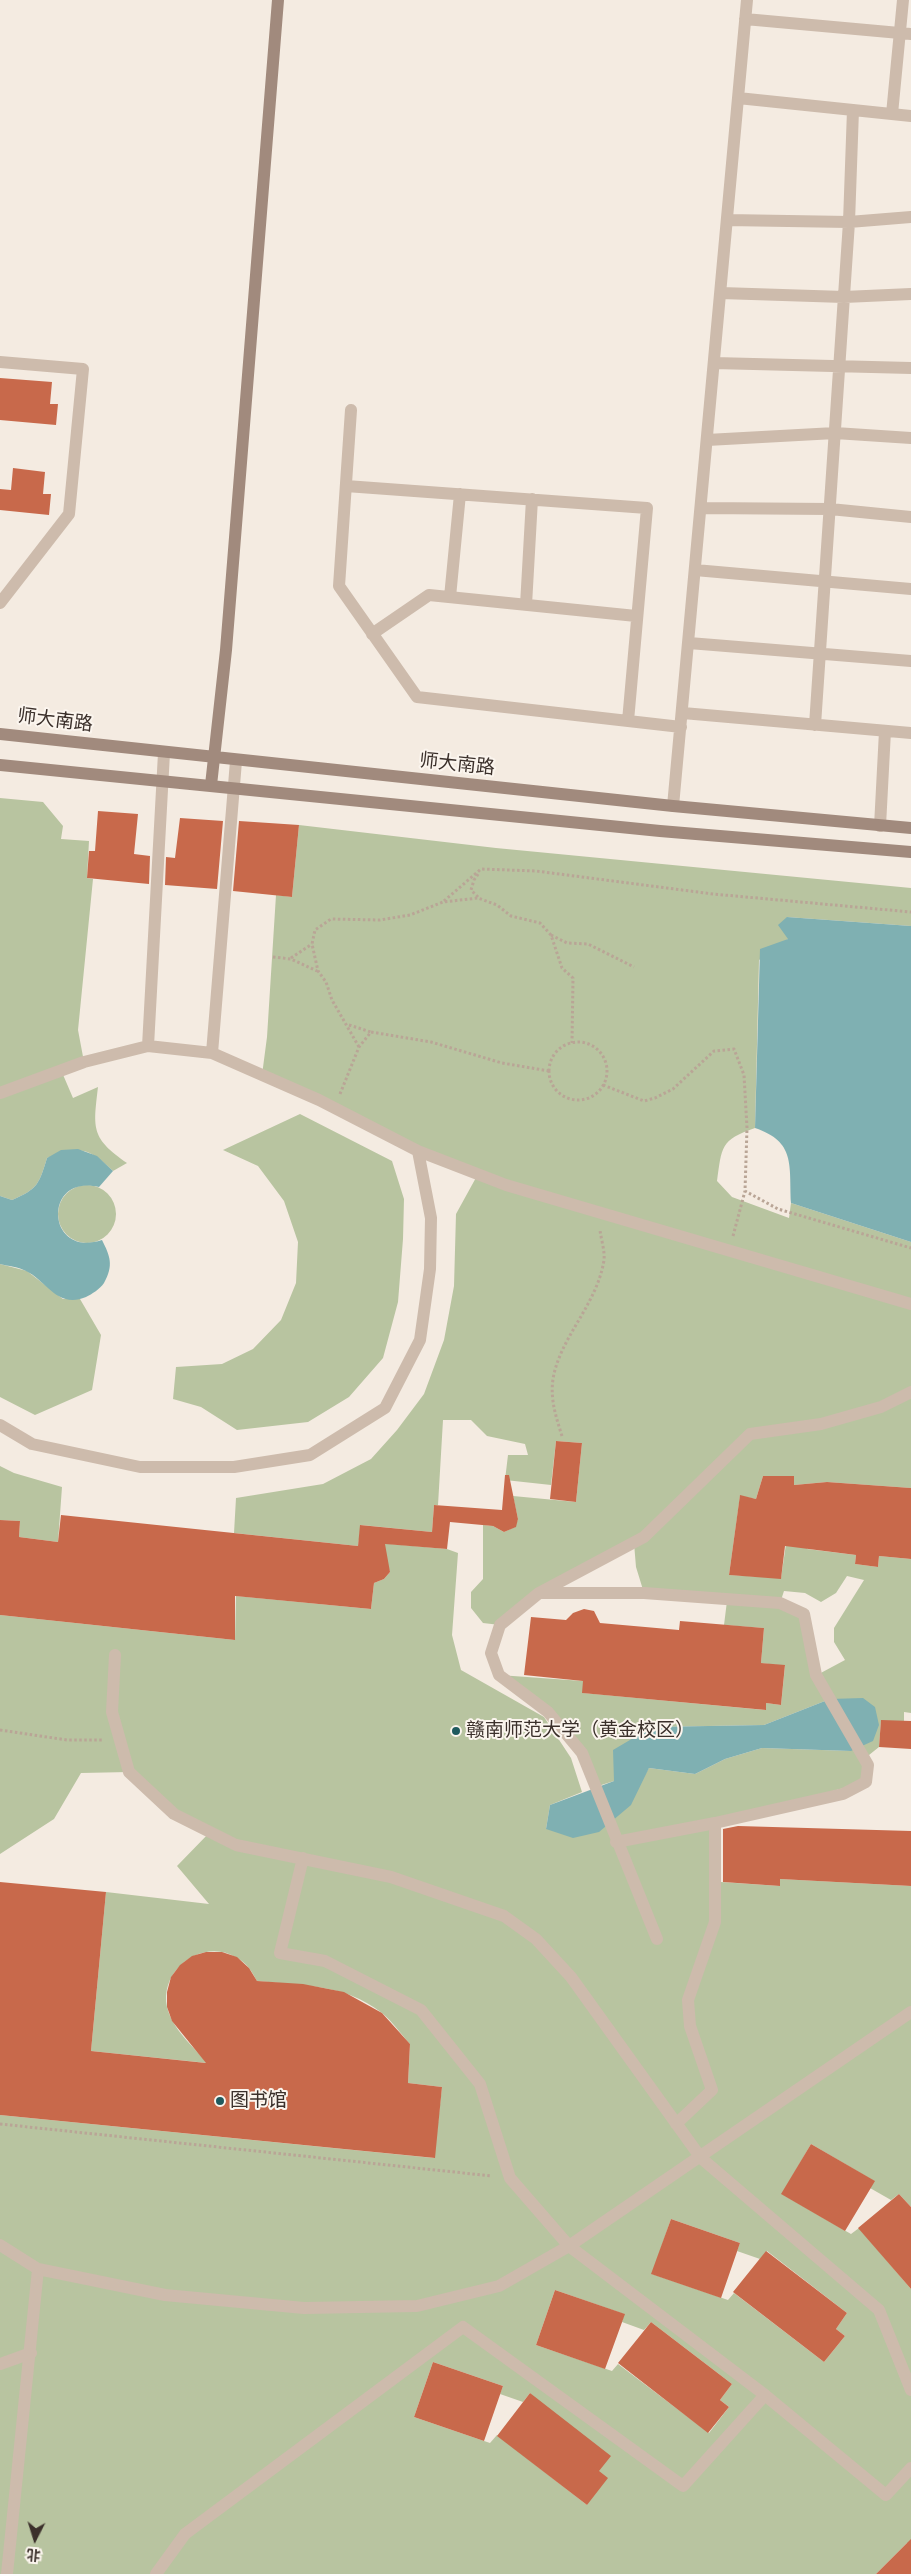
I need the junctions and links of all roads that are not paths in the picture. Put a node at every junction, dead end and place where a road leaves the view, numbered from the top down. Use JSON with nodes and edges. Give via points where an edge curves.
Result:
{"nodes":[{"id":1,"x":278,"y":0,"type":"edge"},
{"id":2,"x":747,"y":0,"type":"edge"},
{"id":3,"x":903,"y":0,"type":"edge"},
{"id":4,"x":746,"y":19,"type":"junction"},
{"id":5,"x":905,"y":34,"type":"edge"},
{"id":6,"x":738,"y":98,"type":"junction"},
{"id":7,"x":853,"y":110,"type":"junction"},
{"id":8,"x":892,"y":114,"type":"junction"},
{"id":9,"x":911,"y":116,"type":"edge"},
{"id":10,"x":911,"y":217,"type":"edge"},
{"id":11,"x":727,"y":220,"type":"junction"},
{"id":12,"x":849,"y":222,"type":"junction"},
{"id":13,"x":720,"y":294,"type":"junction"},
{"id":14,"x":911,"y":294,"type":"edge"},
{"id":15,"x":844,"y":297,"type":"junction"},
{"id":16,"x":0,"y":362,"type":"edge"},
{"id":17,"x":714,"y":363,"type":"junction"},
{"id":18,"x":839,"y":367,"type":"junction"},
{"id":19,"x":911,"y":368,"type":"edge"},
{"id":20,"x":351,"y":410,"type":"dead end"},
{"id":21,"x":835,"y":433,"type":"junction"},
{"id":22,"x":911,"y":438,"type":"edge"},
{"id":23,"x":707,"y":440,"type":"junction"},
{"id":24,"x":346,"y":486,"type":"junction"},
{"id":25,"x":460,"y":494,"type":"junction"},
{"id":26,"x":532,"y":499,"type":"junction"},
{"id":27,"x":701,"y":508,"type":"junction"},
{"id":28,"x":830,"y":510,"type":"junction"},
{"id":29,"x":911,"y":518,"type":"edge"},
{"id":30,"x":695,"y":570,"type":"junction"},
{"id":31,"x":825,"y":582,"type":"junction"},
{"id":32,"x":911,"y":589,"type":"edge"},
{"id":33,"x":450,"y":597,"type":"junction"},
{"id":34,"x":0,"y":603,"type":"edge"},
{"id":35,"x":526,"y":605,"type":"junction"},
{"id":36,"x":636,"y":616,"type":"junction"},
{"id":37,"x":372,"y":634,"type":"junction"},
{"id":38,"x":689,"y":643,"type":"junction"},
{"id":39,"x":820,"y":654,"type":"junction"},
{"id":40,"x":911,"y":662,"type":"edge"},
{"id":41,"x":683,"y":713,"type":"junction"},
{"id":42,"x":628,"y":721,"type":"junction"},
{"id":43,"x":815,"y":725,"type":"junction"},
{"id":44,"x":681,"y":727,"type":"junction"},
{"id":45,"x":885,"y":731,"type":"junction"},
{"id":46,"x":911,"y":733,"type":"edge"},
{"id":47,"x":0,"y":734,"type":"edge"},
{"id":48,"x":164,"y":753,"type":"junction"},
{"id":49,"x":214,"y":759,"type":"junction"},
{"id":50,"x":236,"y":761,"type":"junction"},
{"id":51,"x":0,"y":765,"type":"edge"},
{"id":52,"x":162,"y":781,"type":"junction"},
{"id":53,"x":211,"y":785,"type":"junction"},
{"id":54,"x":235,"y":788,"type":"junction"},
{"id":55,"x":674,"y":806,"type":"junction"},
{"id":56,"x":880,"y":826,"type":"junction"},
{"id":57,"x":911,"y":828,"type":"edge"},
{"id":58,"x":911,"y":852,"type":"edge"},
{"id":59,"x":148,"y":1046,"type":"junction"},
{"id":60,"x":212,"y":1053,"type":"junction"},
{"id":61,"x":0,"y":1093,"type":"edge"},
{"id":62,"x":418,"y":1151,"type":"junction"},
{"id":63,"x":911,"y":1304,"type":"edge"},
{"id":64,"x":911,"y":1392,"type":"edge"},
{"id":65,"x":0,"y":1425,"type":"edge"},
{"id":66,"x":539,"y":1593,"type":"junction"},
{"id":67,"x":115,"y":1655,"type":"dead end"},
{"id":68,"x":715,"y":1823,"type":"junction"},
{"id":69,"x":616,"y":1842,"type":"junction"},
{"id":70,"x":303,"y":1858,"type":"junction"},
{"id":71,"x":657,"y":1939,"type":"dead end"},
{"id":72,"x":911,"y":2012,"type":"edge"},
{"id":73,"x":676,"y":2124,"type":"junction"},
{"id":74,"x":701,"y":2158,"type":"junction"},
{"id":75,"x":0,"y":2245,"type":"edge"},
{"id":76,"x":569,"y":2246,"type":"junction"},
{"id":77,"x":38,"y":2269,"type":"junction"},
{"id":78,"x":31,"y":2353,"type":"junction"},
{"id":79,"x":0,"y":2364,"type":"edge"},
{"id":80,"x":911,"y":2390,"type":"edge"},
{"id":81,"x":765,"y":2396,"type":"junction"},
{"id":82,"x":911,"y":2468,"type":"edge"},
{"id":83,"x":7,"y":2574,"type":"edge"},
{"id":84,"x":156,"y":2574,"type":"edge"}],
"edges":[{"from":1,"to":49,"type":"main road","via":[[227,640]]},
{"from":2,"to":4,"type":"street"},
{"from":3,"to":5,"type":"street"},
{"from":4,"to":5,"type":"street"},
{"from":4,"to":6,"type":"street"},
{"from":5,"to":8,"type":"street"},
{"from":6,"to":7,"type":"street"},
{"from":6,"to":11,"type":"street"},
{"from":7,"to":8,"type":"street"},
{"from":7,"to":12,"type":"street"},
{"from":8,"to":9,"type":"street"},
{"from":10,"to":12,"type":"street"},
{"from":11,"to":12,"type":"street"},
{"from":11,"to":13,"type":"street"},
{"from":12,"to":15,"type":"street"},
{"from":13,"to":15,"type":"street"},
{"from":13,"to":17,"type":"street"},
{"from":14,"to":15,"type":"street"},
{"from":15,"to":18,"type":"street"},
{"from":16,"to":34,"type":"street","via":[[83,369],[69,514]]},
{"from":17,"to":18,"type":"street"},
{"from":17,"to":23,"type":"street"},
{"from":18,"to":19,"type":"street"},
{"from":18,"to":21,"type":"street"},
{"from":20,"to":24,"type":"street"},
{"from":21,"to":22,"type":"street"},
{"from":21,"to":23,"type":"street"},
{"from":21,"to":28,"type":"street"},
{"from":23,"to":27,"type":"street"},
{"from":24,"to":25,"type":"street"},
{"from":24,"to":37,"type":"street","via":[[338,586]]},
{"from":25,"to":26,"type":"street"},
{"from":25,"to":33,"type":"street"},
{"from":26,"to":35,"type":"street"},
{"from":26,"to":36,"type":"street","via":[[647,508]]},
{"from":27,"to":28,"type":"street"},
{"from":27,"to":30,"type":"street"},
{"from":28,"to":29,"type":"street"},
{"from":28,"to":31,"type":"street"},
{"from":30,"to":31,"type":"street"},
{"from":30,"to":38,"type":"street"},
{"from":31,"to":32,"type":"street"},
{"from":31,"to":39,"type":"street"},
{"from":33,"to":35,"type":"street"},
{"from":33,"to":37,"type":"street","via":[[429,595]]},
{"from":35,"to":36,"type":"street"},
{"from":36,"to":42,"type":"street"},
{"from":37,"to":42,"type":"street","via":[[416,697]]},
{"from":38,"to":39,"type":"street"},
{"from":38,"to":41,"type":"street"},
{"from":39,"to":40,"type":"street"},
{"from":39,"to":43,"type":"street"},
{"from":41,"to":43,"type":"street"},
{"from":41,"to":44,"type":"street"},
{"from":42,"to":44,"type":"street"},
{"from":43,"to":45,"type":"street"},
{"from":44,"to":55,"type":"street"},
{"from":45,"to":46,"type":"street"},
{"from":45,"to":56,"type":"street"},
{"from":47,"to":48,"type":"main road","name":"师大南路"},
{"from":48,"to":49,"type":"main road","name":"师大南路"},
{"from":48,"to":52,"type":"street"},
{"from":49,"to":50,"type":"main road","name":"师大南路"},
{"from":49,"to":53,"type":"main road"},
{"from":50,"to":54,"type":"street"},
{"from":50,"to":55,"type":"main road","name":"师大南路"},
{"from":51,"to":52,"type":"main road"},
{"from":52,"to":53,"type":"main road"},
{"from":52,"to":59,"type":"street"},
{"from":53,"to":54,"type":"main road"},
{"from":54,"to":58,"type":"main road","via":[[660,831]]},
{"from":54,"to":60,"type":"street"},
{"from":55,"to":56,"type":"main road","name":"师大南路"},
{"from":56,"to":57,"type":"main road","name":"师大南路"},
{"from":59,"to":60,"type":"street"},
{"from":59,"to":61,"type":"street","via":[[84,1062]]},
{"from":60,"to":62,"type":"street","via":[[334,1108]]},
{"from":62,"to":63,"type":"street","via":[[506,1185]]},
{"from":62,"to":65,"type":"street","via":[[431,1218],[430,1269],[420,1340],[385,1408],[310,1455],[234,1467],[140,1467],[32,1444]]},
{"from":64,"to":66,"type":"street","via":[[881,1407],[821,1424],[750,1434],[644,1537]]},
{"from":66,"to":68,"type":"street","via":[[644,1593],[780,1603],[804,1614],[816,1675],[868,1766],[866,1782],[843,1794]]},
{"from":66,"to":69,"type":"street","via":[[500,1625],[491,1653],[499,1675],[548,1712],[582,1753]]},
{"from":67,"to":70,"type":"street","via":[[112,1712],[129,1772],[174,1814],[236,1845]]},
{"from":68,"to":69,"type":"street"},
{"from":68,"to":73,"type":"street","via":[[715,1922],[688,2000],[690,2026],[712,2090]]},
{"from":69,"to":71,"type":"street"},
{"from":70,"to":73,"type":"street","via":[[391,1877],[504,1916],[536,1939],[571,1977]]},
{"from":70,"to":76,"type":"street","via":[[280,1953],[325,1961],[421,2010],[480,2084],[510,2178]]},
{"from":72,"to":74,"type":"street"},
{"from":73,"to":74,"type":"street"},
{"from":74,"to":76,"type":"street"},
{"from":74,"to":80,"type":"street","via":[[879,2310]]},
{"from":75,"to":77,"type":"street"},
{"from":76,"to":77,"type":"street","via":[[499,2286],[417,2306],[304,2308],[165,2295]]},
{"from":76,"to":81,"type":"street"},
{"from":77,"to":78,"type":"street"},
{"from":78,"to":79,"type":"street"},
{"from":78,"to":83,"type":"street"},
{"from":81,"to":82,"type":"street","via":[[886,2495]]},
{"from":81,"to":84,"type":"street","via":[[683,2486],[463,2327],[185,2534]]}]}
